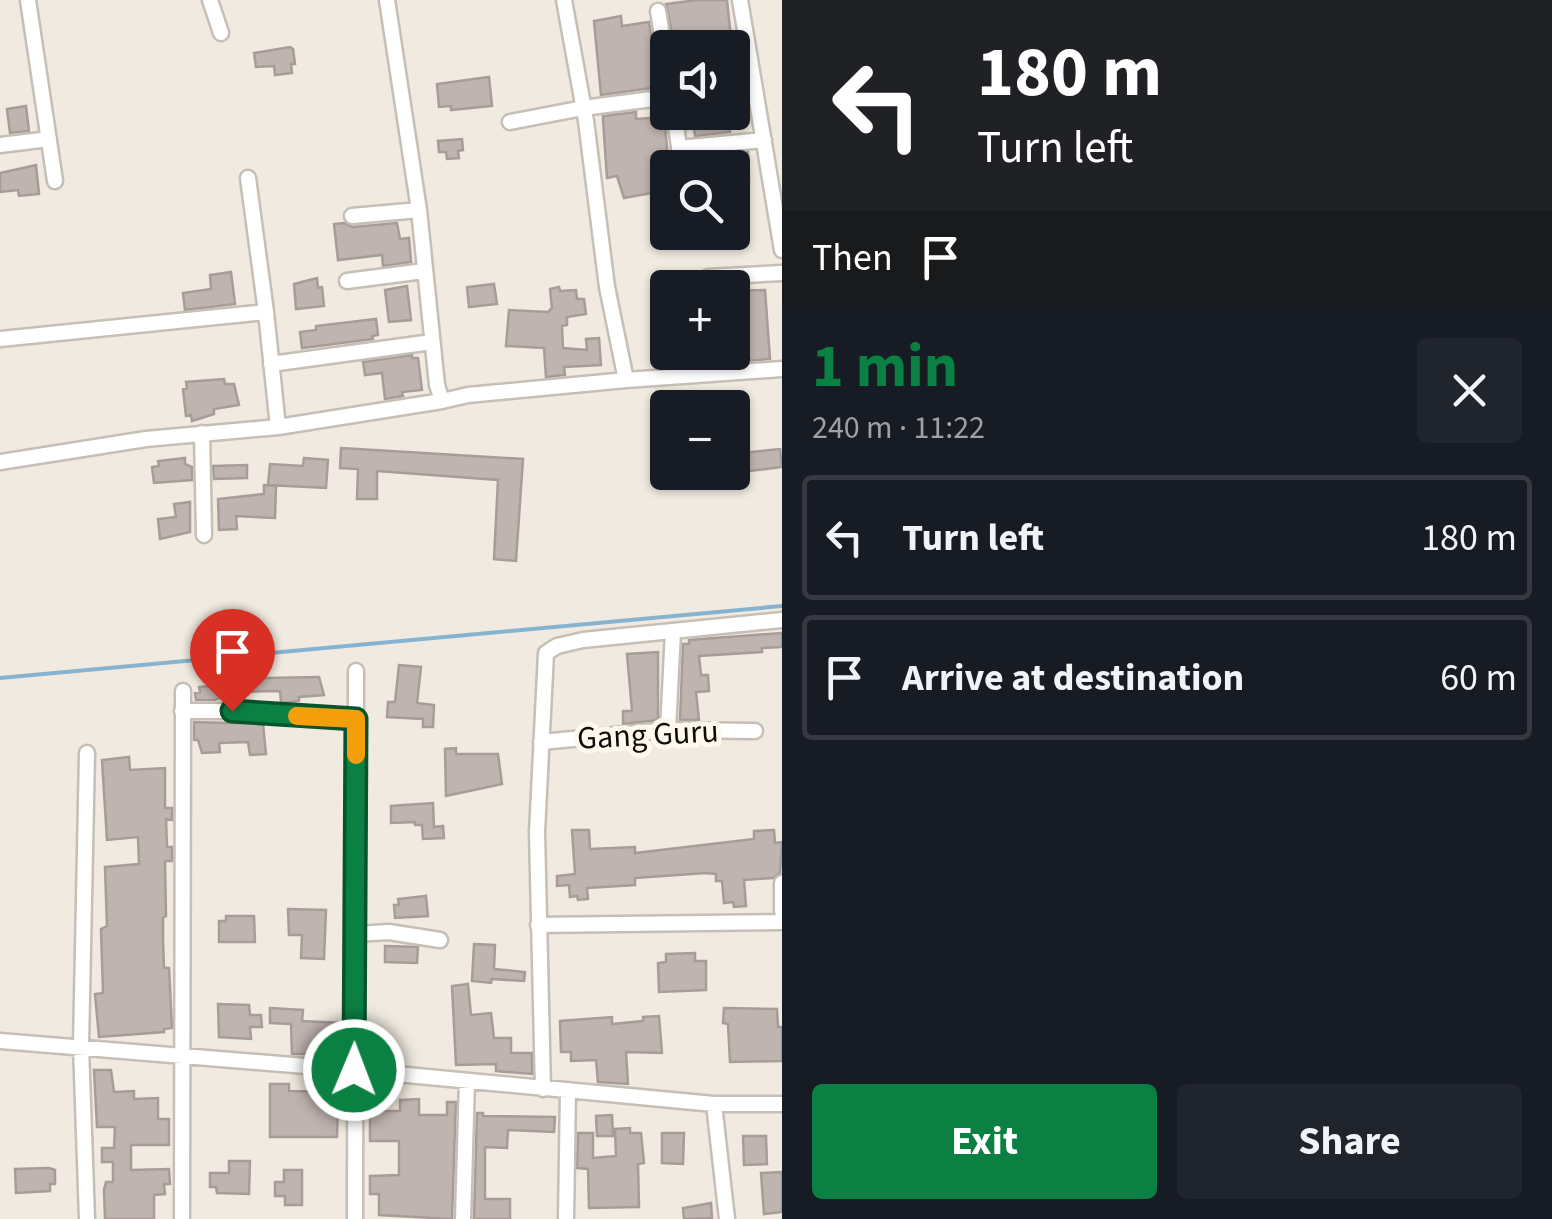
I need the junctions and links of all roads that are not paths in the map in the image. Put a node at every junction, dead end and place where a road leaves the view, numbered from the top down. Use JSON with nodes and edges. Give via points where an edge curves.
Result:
{"nodes":[{"id":1,"x":28,"y":0,"type":"edge"},
{"id":2,"x":210,"y":0,"type":"edge"},
{"id":3,"x":387,"y":0,"type":"edge"},
{"id":4,"x":564,"y":0,"type":"edge"},
{"id":5,"x":740,"y":0,"type":"edge"},
{"id":6,"x":658,"y":11,"type":"dead end"},
{"id":7,"x":661,"y":30,"type":"edge"},
{"id":8,"x":221,"y":33,"type":"dead end"},
{"id":9,"x":650,"y":99,"type":"edge"},
{"id":10,"x":583,"y":108,"type":"junction"},
{"id":11,"x":510,"y":122,"type":"dead end"},
{"id":12,"x":676,"y":130,"type":"edge"},
{"id":13,"x":48,"y":139,"type":"junction"},
{"id":14,"x":764,"y":140,"type":"junction"},
{"id":15,"x":0,"y":145,"type":"edge"},
{"id":16,"x":679,"y":148,"type":"joint"},
{"id":17,"x":248,"y":178,"type":"dead end"},
{"id":18,"x":55,"y":181,"type":"dead end"},
{"id":19,"x":419,"y":210,"type":"junction"},
{"id":20,"x":352,"y":216,"type":"dead end"},
{"id":21,"x":782,"y":248,"type":"edge"},
{"id":22,"x":424,"y":271,"type":"junction"},
{"id":23,"x":782,"y":273,"type":"edge"},
{"id":24,"x":750,"y":275,"type":"edge"},
{"id":25,"x":346,"y":280,"type":"dead end"},
{"id":26,"x":266,"y":312,"type":"junction"},
{"id":27,"x":0,"y":340,"type":"edge"},
{"id":28,"x":432,"y":342,"type":"junction"},
{"id":29,"x":272,"y":364,"type":"junction"},
{"id":30,"x":782,"y":369,"type":"edge"},
{"id":31,"x":626,"y":380,"type":"junction"},
{"id":32,"x":442,"y":401,"type":"junction"},
{"id":33,"x":278,"y":427,"type":"junction"},
{"id":34,"x":202,"y":432,"type":"junction"},
{"id":35,"x":0,"y":462,"type":"edge"},
{"id":36,"x":204,"y":536,"type":"dead end"},
{"id":37,"x":782,"y":620,"type":"edge"},
{"id":38,"x":673,"y":631,"type":"junction"},
{"id":39,"x":356,"y":671,"type":"dead end"},
{"id":40,"x":182,"y":690,"type":"dead end"},
{"id":41,"x":182,"y":711,"type":"junction"},
{"id":42,"x":356,"y":719,"type":"junction"},
{"id":43,"x":668,"y":730,"type":"junction"},
{"id":44,"x":755,"y":731,"type":"dead end"},
{"id":45,"x":541,"y":742,"type":"junction"},
{"id":46,"x":86,"y":753,"type":"dead end"},
{"id":47,"x":782,"y":882,"type":"edge"},
{"id":48,"x":782,"y":911,"type":"edge"},
{"id":49,"x":782,"y":922,"type":"edge"},
{"id":50,"x":538,"y":925,"type":"junction"},
{"id":51,"x":356,"y":934,"type":"junction"},
{"id":52,"x":440,"y":940,"type":"dead end"},
{"id":53,"x":0,"y":1041,"type":"edge"},
{"id":54,"x":81,"y":1046,"type":"junction"},
{"id":55,"x":181,"y":1058,"type":"junction"},
{"id":56,"x":354,"y":1070,"type":"junction"},
{"id":57,"x":467,"y":1081,"type":"junction"},
{"id":58,"x":543,"y":1089,"type":"junction"},
{"id":59,"x":568,"y":1090,"type":"junction"},
{"id":60,"x":714,"y":1104,"type":"junction"},
{"id":61,"x":782,"y":1104,"type":"edge"},
{"id":62,"x":87,"y":1219,"type":"edge"},
{"id":63,"x":182,"y":1219,"type":"edge"},
{"id":64,"x":355,"y":1219,"type":"edge"},
{"id":65,"x":464,"y":1219,"type":"edge"},
{"id":66,"x":566,"y":1219,"type":"edge"},
{"id":67,"x":727,"y":1219,"type":"edge"}],
"edges":[{"from":1,"to":13,"type":"street"},
{"from":2,"to":8,"type":"street"},
{"from":3,"to":19,"type":"street"},
{"from":4,"to":10,"type":"street"},
{"from":5,"to":14,"type":"street"},
{"from":6,"to":7,"type":"street"},
{"from":9,"to":10,"type":"street"},
{"from":10,"to":11,"type":"street"},
{"from":10,"to":31,"type":"street"},
{"from":12,"to":16,"type":"street"},
{"from":13,"to":15,"type":"street"},
{"from":13,"to":18,"type":"street"},
{"from":14,"to":16,"type":"street"},
{"from":14,"to":21,"type":"street"},
{"from":17,"to":26,"type":"street"},
{"from":19,"to":20,"type":"street"},
{"from":19,"to":22,"type":"street"},
{"from":22,"to":25,"type":"street"},
{"from":22,"to":28,"type":"street"},
{"from":23,"to":24,"type":"street"},
{"from":26,"to":27,"type":"street"},
{"from":26,"to":29,"type":"street"},
{"from":28,"to":29,"type":"street"},
{"from":28,"to":32,"type":"street"},
{"from":29,"to":33,"type":"street"},
{"from":30,"to":31,"type":"street"},
{"from":31,"to":32,"type":"street"},
{"from":32,"to":33,"type":"street"},
{"from":33,"to":34,"type":"street"},
{"from":34,"to":35,"type":"street"},
{"from":34,"to":36,"type":"street"},
{"from":37,"to":38,"type":"street"},
{"from":38,"to":43,"type":"street"},
{"from":38,"to":45,"type":"street","via":[[583,640],[546,653]]},
{"from":39,"to":42,"type":"street"},
{"from":40,"to":41,"type":"street"},
{"from":41,"to":42,"type":"street"},
{"from":41,"to":55,"type":"street"},
{"from":42,"to":51,"type":"street"},
{"from":43,"to":44,"type":"street","name":"Gang Guru"},
{"from":43,"to":45,"type":"street","name":"Gang Guru"},
{"from":45,"to":50,"type":"street"},
{"from":46,"to":54,"type":"street"},
{"from":47,"to":48,"type":"street"},
{"from":49,"to":50,"type":"street"},
{"from":50,"to":58,"type":"street"},
{"from":51,"to":52,"type":"street"},
{"from":51,"to":56,"type":"street"},
{"from":53,"to":54,"type":"street"},
{"from":54,"to":55,"type":"street"},
{"from":54,"to":62,"type":"street"},
{"from":55,"to":56,"type":"street"},
{"from":55,"to":63,"type":"street"},
{"from":56,"to":57,"type":"street"},
{"from":56,"to":64,"type":"street"},
{"from":57,"to":58,"type":"street"},
{"from":57,"to":65,"type":"street"},
{"from":58,"to":59,"type":"street"},
{"from":59,"to":60,"type":"street"},
{"from":59,"to":66,"type":"street"},
{"from":60,"to":61,"type":"street"},
{"from":60,"to":67,"type":"street"}]}
